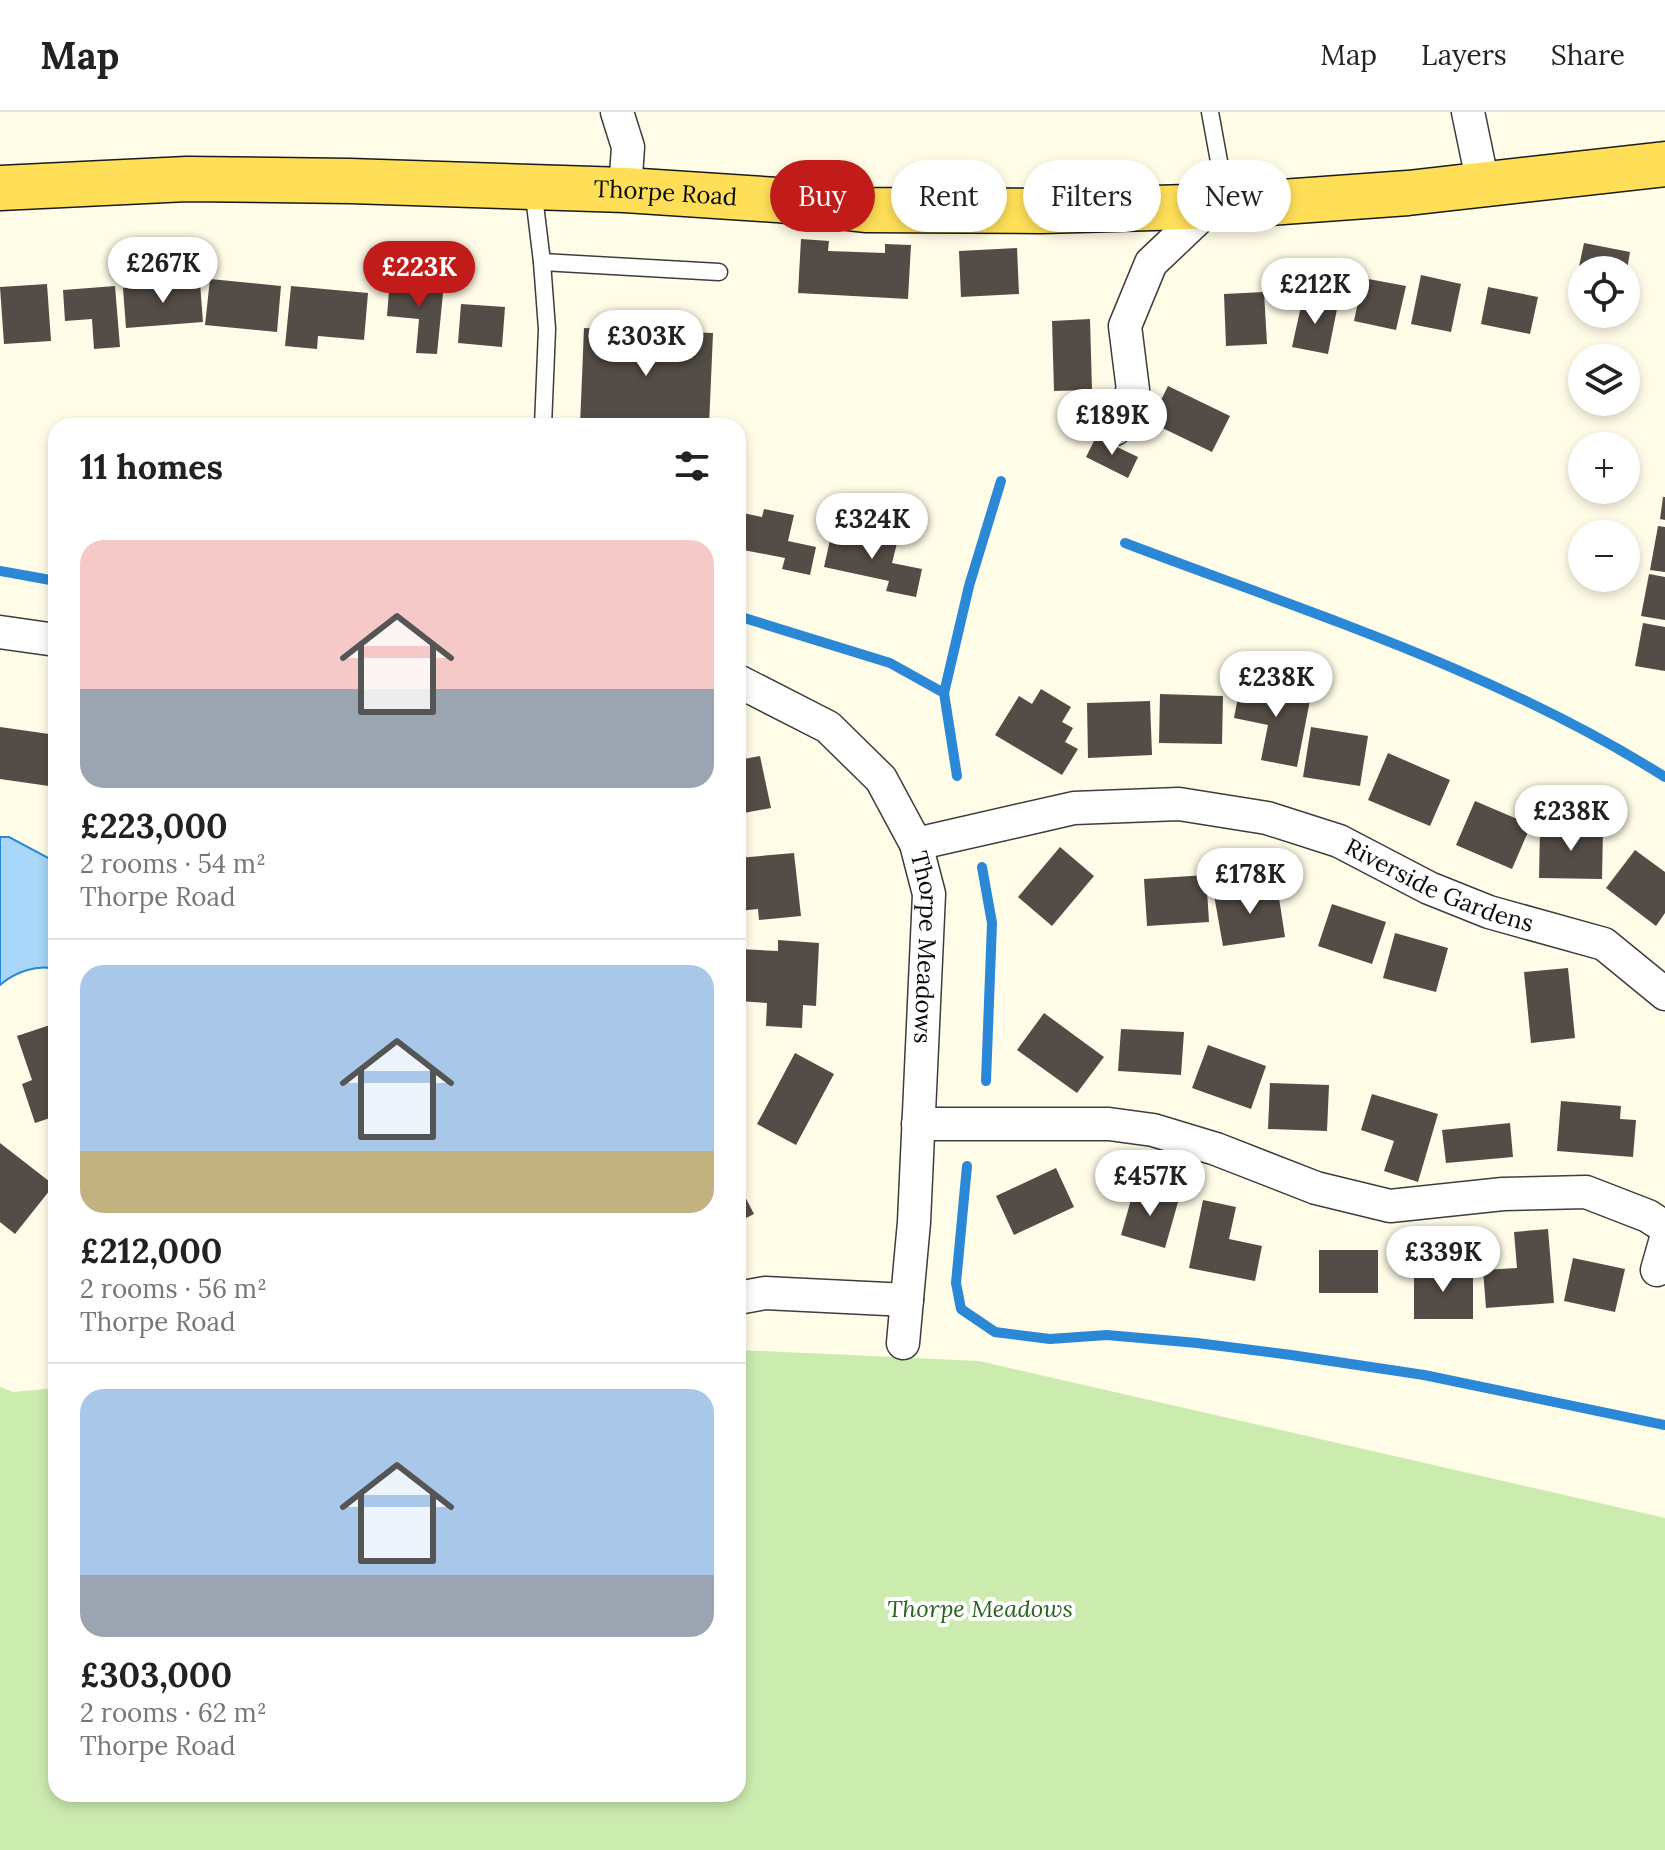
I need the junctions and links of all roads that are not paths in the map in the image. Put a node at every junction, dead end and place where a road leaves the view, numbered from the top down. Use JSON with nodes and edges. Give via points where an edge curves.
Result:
{"nodes":[{"id":1,"x":617,"y":112,"type":"edge"},
{"id":2,"x":1210,"y":112,"type":"edge"},
{"id":3,"x":1468,"y":112,"type":"edge"},
{"id":4,"x":1215,"y":160,"type":"edge"},
{"id":5,"x":1665,"y":164,"type":"edge"},
{"id":6,"x":1483,"y":184,"type":"junction"},
{"id":7,"x":532,"y":187,"type":"junction"},
{"id":8,"x":0,"y":188,"type":"edge"},
{"id":9,"x":625,"y":190,"type":"junction"},
{"id":10,"x":1291,"y":201,"type":"edge"},
{"id":11,"x":1177,"y":207,"type":"edge"},
{"id":12,"x":1188,"y":232,"type":"edge"},
{"id":13,"x":542,"y":262,"type":"junction"},
{"id":14,"x":719,"y":272,"type":"dead end"},
{"id":15,"x":543,"y":418,"type":"edge"},
{"id":16,"x":1115,"y":429,"type":"dead end"},
{"id":17,"x":0,"y":632,"type":"edge"},
{"id":18,"x":48,"y":639,"type":"edge"},
{"id":19,"x":746,"y":685,"type":"edge"},
{"id":20,"x":916,"y":844,"type":"junction"},
{"id":21,"x":1665,"y":994,"type":"edge"},
{"id":22,"x":918,"y":1124,"type":"junction"},
{"id":23,"x":1665,"y":1227,"type":"edge"},
{"id":24,"x":746,"y":1297,"type":"edge"},
{"id":25,"x":907,"y":1300,"type":"junction"},
{"id":26,"x":903,"y":1343,"type":"dead end"}],
"edges":[{"from":1,"to":9,"type":"street","via":[[628,147]]},
{"from":2,"to":4,"type":"lane"},
{"from":3,"to":6,"type":"street"},
{"from":5,"to":6,"type":"main road","name":"Thorpe Road"},
{"from":6,"to":10,"type":"main road","name":"Thorpe Road"},
{"from":7,"to":8,"type":"main road","name":"Thorpe Road","via":[[187,179]]},
{"from":7,"to":9,"type":"main road","name":"Thorpe Road"},
{"from":7,"to":13,"type":"lane"},
{"from":9,"to":11,"type":"main road","name":"Thorpe Road","via":[[865,210]]},
{"from":12,"to":16,"type":"street","via":[[1151,263],[1125,326],[1133,390]]},
{"from":13,"to":14,"type":"lane"},
{"from":13,"to":15,"type":"lane","via":[[547,329]]},
{"from":17,"to":18,"type":"street"},
{"from":19,"to":20,"type":"street","name":"Thorpe Meadows","via":[[828,727],[881,779]]},
{"from":20,"to":21,"type":"street","name":"Riverside Gardens","via":[[1074,808],[1179,804],[1267,818],[1339,841],[1489,912],[1604,944]]},
{"from":20,"to":22,"type":"street","name":"Thorpe Meadows","via":[[929,894]]},
{"from":22,"to":23,"type":"street","via":[[1109,1124],[1166,1134],[1316,1188],[1390,1206],[1586,1192]]},
{"from":22,"to":25,"type":"street","name":"Thorpe Meadows"},
{"from":24,"to":25,"type":"street"},
{"from":25,"to":26,"type":"street","name":"Thorpe Meadows"}]}
